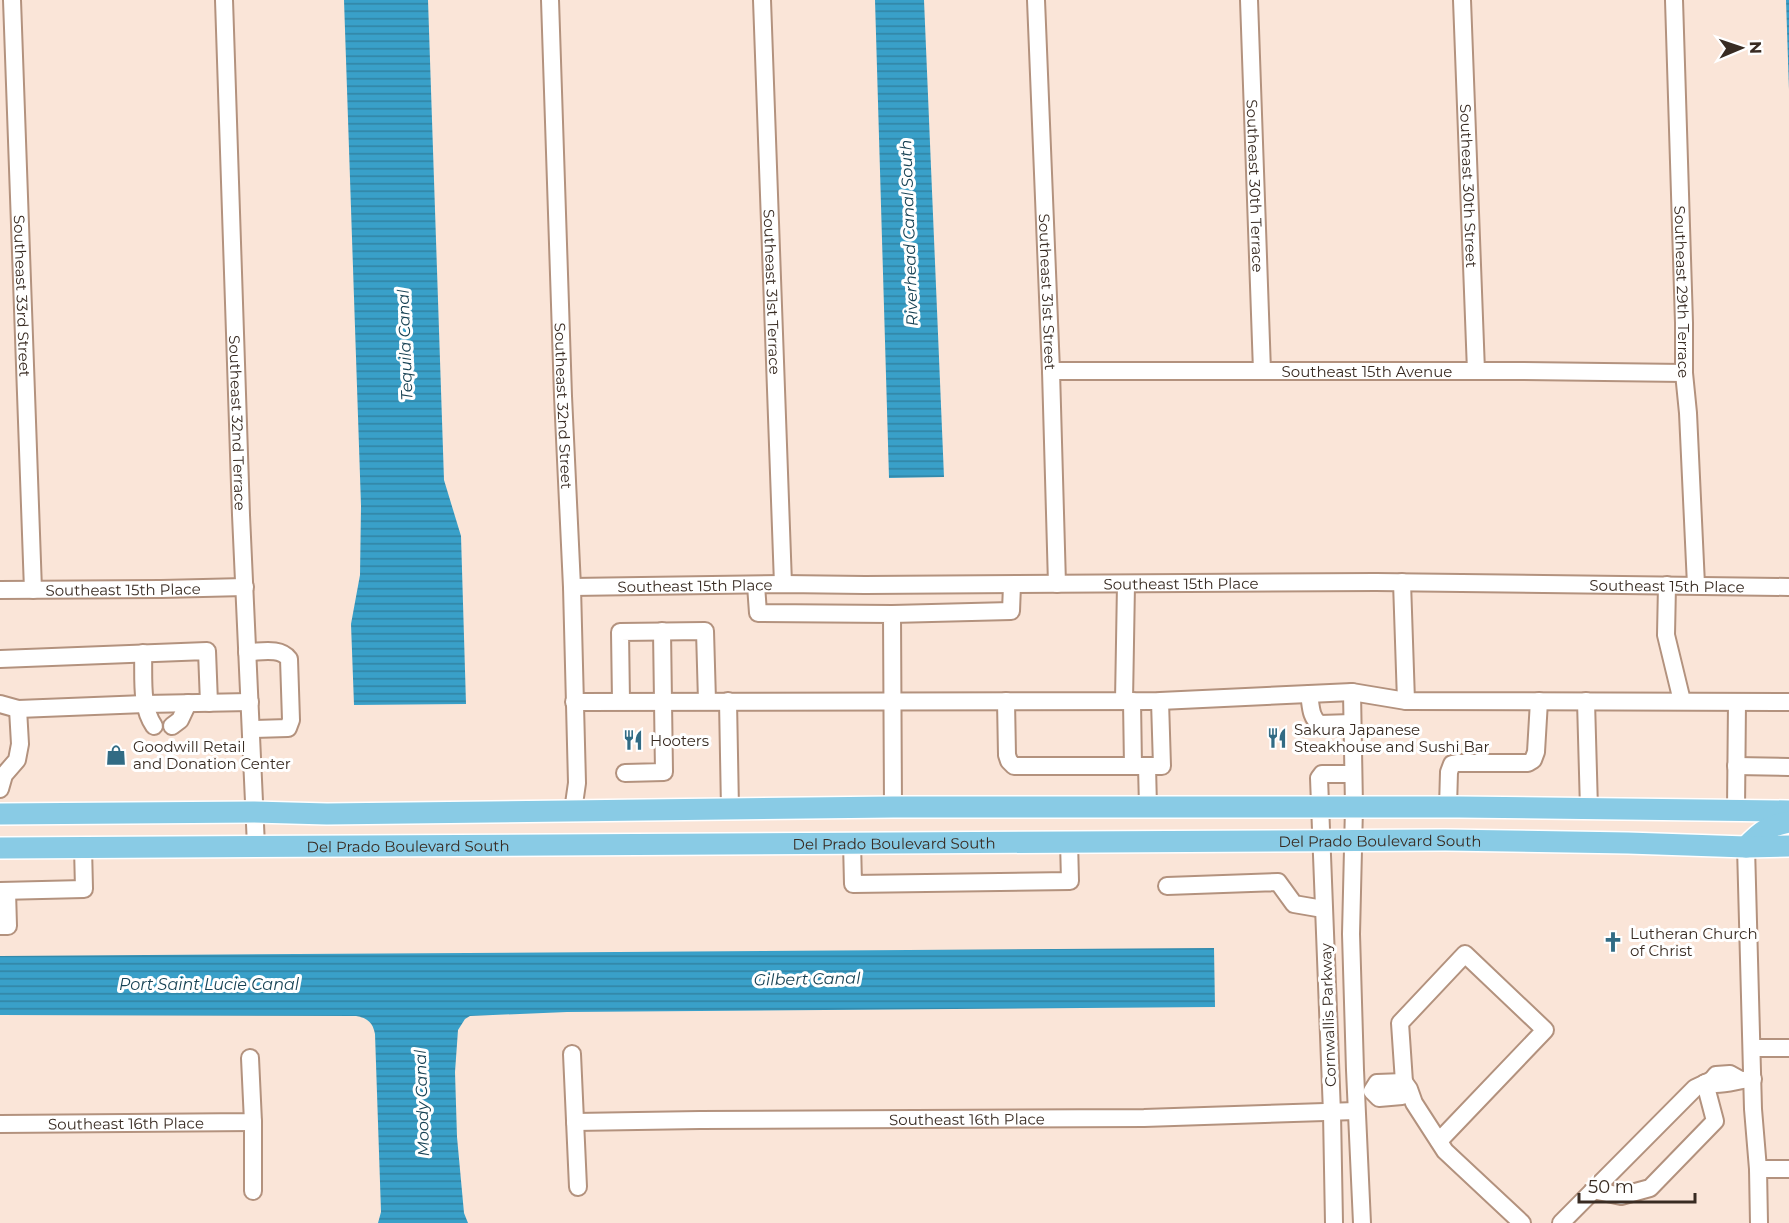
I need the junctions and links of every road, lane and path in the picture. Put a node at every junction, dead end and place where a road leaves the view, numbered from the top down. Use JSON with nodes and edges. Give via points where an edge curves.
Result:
{"nodes":[{"id":1,"x":12,"y":0,"type":"edge"},
{"id":2,"x":224,"y":0,"type":"edge"},
{"id":3,"x":550,"y":0,"type":"edge"},
{"id":4,"x":762,"y":0,"type":"edge"},
{"id":5,"x":1036,"y":0,"type":"edge"},
{"id":6,"x":1249,"y":0,"type":"edge"},
{"id":7,"x":1462,"y":0,"type":"edge"},
{"id":8,"x":1674,"y":0,"type":"edge"},
{"id":9,"x":1052,"y":371,"type":"junction"},
{"id":10,"x":1262,"y":371,"type":"junction"},
{"id":11,"x":1476,"y":371,"type":"junction"},
{"id":12,"x":1684,"y":373,"type":"junction"},
{"id":13,"x":1402,"y":582,"type":"junction"},
{"id":14,"x":783,"y":584,"type":"junction"},
{"id":15,"x":1057,"y":584,"type":"junction"},
{"id":16,"x":1126,"y":584,"type":"junction"},
{"id":17,"x":756,"y":585,"type":"junction"},
{"id":18,"x":1012,"y":585,"type":"junction"},
{"id":19,"x":1666,"y":585,"type":"junction"},
{"id":20,"x":1696,"y":585,"type":"junction"},
{"id":21,"x":245,"y":587,"type":"junction"},
{"id":22,"x":572,"y":587,"type":"junction"},
{"id":23,"x":1789,"y":587,"type":"edge"},
{"id":24,"x":0,"y":590,"type":"edge"},
{"id":25,"x":33,"y":590,"type":"junction"},
{"id":26,"x":892,"y":614,"type":"junction"},
{"id":27,"x":662,"y":631,"type":"junction"},
{"id":28,"x":248,"y":652,"type":"junction"},
{"id":29,"x":143,"y":653,"type":"junction"},
{"id":30,"x":0,"y":659,"type":"edge"},
{"id":31,"x":1352,"y":692,"type":"junction"},
{"id":32,"x":1309,"y":694,"type":"junction"},
{"id":33,"x":621,"y":701,"type":"junction"},
{"id":34,"x":707,"y":701,"type":"junction"},
{"id":35,"x":728,"y":701,"type":"junction"},
{"id":36,"x":893,"y":701,"type":"junction"},
{"id":37,"x":1006,"y":701,"type":"junction"},
{"id":38,"x":1128,"y":701,"type":"junction"},
{"id":39,"x":1160,"y":701,"type":"junction"},
{"id":40,"x":1406,"y":701,"type":"junction"},
{"id":41,"x":1539,"y":701,"type":"junction"},
{"id":42,"x":1586,"y":701,"type":"junction"},
{"id":43,"x":1682,"y":701,"type":"junction"},
{"id":44,"x":6,"y":702,"type":"edge"},
{"id":45,"x":250,"y":702,"type":"junction"},
{"id":46,"x":574,"y":702,"type":"junction"},
{"id":47,"x":663,"y":702,"type":"junction"},
{"id":48,"x":1737,"y":702,"type":"junction"},
{"id":49,"x":1789,"y":702,"type":"edge"},
{"id":50,"x":209,"y":703,"type":"junction"},
{"id":51,"x":145,"y":704,"type":"junction"},
{"id":52,"x":188,"y":704,"type":"junction"},
{"id":53,"x":1352,"y":723,"type":"junction"},
{"id":54,"x":154,"y":726,"type":"dead end"},
{"id":55,"x":172,"y":726,"type":"dead end"},
{"id":56,"x":251,"y":729,"type":"junction"},
{"id":57,"x":1140,"y":766,"type":"junction"},
{"id":58,"x":1736,"y":766,"type":"junction"},
{"id":59,"x":1789,"y":767,"type":"edge"},
{"id":60,"x":625,"y":773,"type":"dead end"},
{"id":61,"x":1353,"y":774,"type":"junction"},
{"id":62,"x":1,"y":780,"type":"edge"},
{"id":63,"x":893,"y":807,"type":"junction"},
{"id":64,"x":1148,"y":807,"type":"junction"},
{"id":65,"x":1319,"y":807,"type":"junction"},
{"id":66,"x":1354,"y":807,"type":"junction"},
{"id":67,"x":1448,"y":807,"type":"junction"},
{"id":68,"x":730,"y":809,"type":"junction"},
{"id":69,"x":1589,"y":809,"type":"junction"},
{"id":70,"x":1736,"y":810,"type":"junction"},
{"id":71,"x":573,"y":811,"type":"junction"},
{"id":72,"x":1789,"y":811,"type":"edge"},
{"id":73,"x":254,"y":812,"type":"junction"},
{"id":74,"x":0,"y":814,"type":"edge"},
{"id":75,"x":1789,"y":822,"type":"edge"},
{"id":76,"x":1353,"y":840,"type":"junction"},
{"id":77,"x":1069,"y":841,"type":"junction"},
{"id":78,"x":1320,"y":841,"type":"junction"},
{"id":79,"x":852,"y":842,"type":"junction"},
{"id":80,"x":530,"y":844,"type":"junction"},
{"id":81,"x":255,"y":846,"type":"junction"},
{"id":82,"x":1789,"y":846,"type":"edge"},
{"id":83,"x":83,"y":847,"type":"junction"},
{"id":84,"x":1746,"y":847,"type":"junction"},
{"id":85,"x":0,"y":848,"type":"edge"},
{"id":86,"x":1167,"y":886,"type":"dead end"},
{"id":87,"x":4,"y":891,"type":"edge"},
{"id":88,"x":1323,"y":909,"type":"junction"},
{"id":89,"x":0,"y":926,"type":"edge"},
{"id":90,"x":1753,"y":1048,"type":"junction"},
{"id":91,"x":1789,"y":1048,"type":"edge"},
{"id":92,"x":573,"y":1054,"type":"dead end"},
{"id":93,"x":250,"y":1058,"type":"dead end"},
{"id":94,"x":1746,"y":1079,"type":"junction"},
{"id":95,"x":1708,"y":1081,"type":"junction"},
{"id":96,"x":1406,"y":1086,"type":"junction"},
{"id":97,"x":1364,"y":1091,"type":"junction"},
{"id":98,"x":1356,"y":1111,"type":"junction"},
{"id":99,"x":1332,"y":1113,"type":"junction"},
{"id":100,"x":253,"y":1122,"type":"junction"},
{"id":101,"x":575,"y":1122,"type":"junction"},
{"id":102,"x":0,"y":1124,"type":"edge"},
{"id":103,"x":1439,"y":1141,"type":"junction"},
{"id":104,"x":1758,"y":1169,"type":"junction"},
{"id":105,"x":1789,"y":1169,"type":"edge"},
{"id":106,"x":578,"y":1187,"type":"dead end"},
{"id":107,"x":253,"y":1191,"type":"dead end"},
{"id":108,"x":1593,"y":1191,"type":"junction"},
{"id":109,"x":1334,"y":1223,"type":"edge"},
{"id":110,"x":1362,"y":1223,"type":"edge"},
{"id":111,"x":1522,"y":1223,"type":"edge"},
{"id":112,"x":1561,"y":1223,"type":"edge"},
{"id":113,"x":1759,"y":1223,"type":"edge"}],
"edges":[{"from":1,"to":25,"type":"street","name":"Southeast 33rd Street"},
{"from":2,"to":21,"type":"street","name":"Southeast 32nd Terrace"},
{"from":3,"to":22,"type":"street","name":"Southeast 32nd Street"},
{"from":4,"to":14,"type":"street","name":"Southeast 31st Terrace"},
{"from":5,"to":9,"type":"street","name":"Southeast 31st Street"},
{"from":6,"to":10,"type":"street","name":"Southeast 30th Terrace"},
{"from":7,"to":11,"type":"street","name":"Southeast 30th Street"},
{"from":8,"to":12,"type":"street","name":"Southeast 29th Terrace"},
{"from":9,"to":10,"type":"street","name":"Southeast 15th Avenue"},
{"from":9,"to":15,"type":"street","name":"Southeast 31st Street"},
{"from":10,"to":11,"type":"street","name":"Southeast 15th Avenue"},
{"from":11,"to":12,"type":"street","name":"Southeast 15th Avenue"},
{"from":12,"to":20,"type":"street","name":"Southeast 29th Terrace"},
{"from":13,"to":16,"type":"street","name":"Southeast 15th Place"},
{"from":13,"to":19,"type":"street","name":"Southeast 15th Place"},
{"from":13,"to":40,"type":"street"},
{"from":14,"to":17,"type":"street","name":"Southeast 15th Place"},
{"from":14,"to":18,"type":"street","name":"Southeast 15th Place"},
{"from":15,"to":16,"type":"street","name":"Southeast 15th Place"},
{"from":15,"to":18,"type":"street","name":"Southeast 15th Place"},
{"from":16,"to":38,"type":"street"},
{"from":17,"to":22,"type":"street","name":"Southeast 15th Place"},
{"from":17,"to":26,"type":"street","via":[[758,613]]},
{"from":18,"to":26,"type":"street","via":[[1011,611]]},
{"from":19,"to":20,"type":"street","name":"Southeast 15th Place"},
{"from":19,"to":43,"type":"street","via":[[1666,635]]},
{"from":20,"to":23,"type":"street","name":"Southeast 15th Place"},
{"from":21,"to":25,"type":"street","name":"Southeast 15th Place"},
{"from":21,"to":28,"type":"street","name":"Southeast 32nd Terrace"},
{"from":22,"to":46,"type":"street","name":"Southeast 32nd Street"},
{"from":24,"to":25,"type":"street","name":"Southeast 15th Place"},
{"from":26,"to":36,"type":"street"},
{"from":27,"to":33,"type":"street","via":[[620,632]]},
{"from":27,"to":34,"type":"street","via":[[705,631]]},
{"from":27,"to":47,"type":"street"},
{"from":28,"to":45,"type":"street","name":"Southeast 32nd Terrace"},
{"from":28,"to":56,"type":"street","via":[[279,651],[286,655],[290,679],[288,728]]},
{"from":29,"to":30,"type":"street"},
{"from":29,"to":50,"type":"street","via":[[207,651]]},
{"from":29,"to":51,"type":"street"},
{"from":31,"to":32,"type":"street"},
{"from":31,"to":40,"type":"street"},
{"from":31,"to":53,"type":"street","name":"Cornwallis Parkway"},
{"from":32,"to":39,"type":"street"},
{"from":32,"to":53,"type":"street","via":[[1316,722]]},
{"from":33,"to":46,"type":"street"},
{"from":33,"to":47,"type":"street"},
{"from":34,"to":35,"type":"street"},
{"from":34,"to":47,"type":"street"},
{"from":35,"to":36,"type":"street"},
{"from":35,"to":68,"type":"street"},
{"from":36,"to":37,"type":"street"},
{"from":36,"to":63,"type":"street"},
{"from":37,"to":38,"type":"street"},
{"from":37,"to":57,"type":"street","via":[[1007,756],[1014,766]]},
{"from":38,"to":39,"type":"street"},
{"from":38,"to":57,"type":"street"},
{"from":39,"to":57,"type":"street","via":[[1162,766]]},
{"from":40,"to":41,"type":"street"},
{"from":41,"to":42,"type":"street"},
{"from":41,"to":67,"type":"street","via":[[1533,760],[1452,764]]},
{"from":42,"to":43,"type":"street"},
{"from":42,"to":69,"type":"street"},
{"from":43,"to":48,"type":"street"},
{"from":44,"to":51,"type":"street"},
{"from":44,"to":62,"type":"street","via":[[20,744],[16,760]]},
{"from":45,"to":50,"type":"street"},
{"from":45,"to":56,"type":"street","name":"Southeast 32nd Terrace"},
{"from":46,"to":71,"type":"street","name":"Southeast 32nd Street","via":[[577,783]]},
{"from":47,"to":60,"type":"street","via":[[664,772]]},
{"from":48,"to":49,"type":"street"},
{"from":48,"to":58,"type":"street"},
{"from":50,"to":52,"type":"street"},
{"from":51,"to":52,"type":"street"},
{"from":51,"to":54,"type":"street"},
{"from":52,"to":55,"type":"street"},
{"from":53,"to":61,"type":"street","name":"Cornwallis Parkway"},
{"from":56,"to":73,"type":"street","name":"Southeast 32nd Terrace"},
{"from":57,"to":64,"type":"street"},
{"from":58,"to":59,"type":"street"},
{"from":58,"to":70,"type":"street"},
{"from":61,"to":65,"type":"street","name":"Cornwallis Parkway","via":[[1319,776]]},
{"from":61,"to":66,"type":"street","name":"Cornwallis Parkway"},
{"from":63,"to":64,"type":"main road","name":"Del Prado Boulevard South"},
{"from":63,"to":68,"type":"main road","name":"Del Prado Boulevard South"},
{"from":64,"to":65,"type":"main road","name":"Del Prado Boulevard South"},
{"from":65,"to":66,"type":"main road","name":"Del Prado Boulevard South"},
{"from":65,"to":78,"type":"street","name":"Cornwallis Parkway"},
{"from":66,"to":67,"type":"main road","name":"Del Prado Boulevard South"},
{"from":66,"to":76,"type":"street","name":"Cornwallis Parkway"},
{"from":67,"to":69,"type":"main road","name":"Del Prado Boulevard South"},
{"from":68,"to":71,"type":"main road","name":"Del Prado Boulevard South"},
{"from":69,"to":70,"type":"main road","name":"Del Prado Boulevard South"},
{"from":70,"to":72,"type":"main road","name":"Del Prado Boulevard South"},
{"from":71,"to":73,"type":"main road","name":"Del Prado Boulevard South"},
{"from":71,"to":80,"type":"main road"},
{"from":73,"to":74,"type":"main road","name":"Del Prado Boulevard South"},
{"from":73,"to":81,"type":"street","name":"Southeast 32nd Terrace"},
{"from":75,"to":84,"type":"main road","via":[[1759,833]]},
{"from":76,"to":78,"type":"main road","name":"Del Prado Boulevard South"},
{"from":76,"to":84,"type":"main road","name":"Del Prado Boulevard South"},
{"from":76,"to":97,"type":"street","name":"Cornwallis Parkway","via":[[1351,934]]},
{"from":77,"to":78,"type":"main road","name":"Del Prado Boulevard South"},
{"from":77,"to":79,"type":"main road","name":"Del Prado Boulevard South"},
{"from":77,"to":79,"type":"street","via":[[1070,881],[853,884]]},
{"from":78,"to":88,"type":"street","name":"Cornwallis Parkway"},
{"from":79,"to":80,"type":"main road","name":"Del Prado Boulevard South"},
{"from":80,"to":81,"type":"main road","name":"Del Prado Boulevard South"},
{"from":81,"to":83,"type":"main road","name":"Del Prado Boulevard South"},
{"from":82,"to":84,"type":"main road","name":"Del Prado Boulevard South"},
{"from":83,"to":85,"type":"main road","name":"Del Prado Boulevard South"},
{"from":83,"to":87,"type":"street","via":[[84,889]]},
{"from":84,"to":90,"type":"street"},
{"from":86,"to":88,"type":"street","via":[[1278,882],[1294,904]]},
{"from":87,"to":89,"type":"street","via":[[8,926]]},
{"from":88,"to":99,"type":"street","name":"Cornwallis Parkway"},
{"from":90,"to":91,"type":"street"},
{"from":90,"to":94,"type":"street"},
{"from":92,"to":101,"type":"street"},
{"from":93,"to":100,"type":"street"},
{"from":94,"to":95,"type":"street","via":[[1730,1074],[1716,1075]]},
{"from":94,"to":104,"type":"street"},
{"from":95,"to":108,"type":"street","via":[[1695,1088]]},
{"from":95,"to":108,"type":"street","via":[[1715,1121],[1650,1188],[1621,1196]]},
{"from":96,"to":97,"type":"street","via":[[1402,1096],[1379,1098]]},
{"from":96,"to":103,"type":"street"},
{"from":96,"to":103,"type":"street","via":[[1400,1023],[1465,954],[1545,1030]]},
{"from":97,"to":98,"type":"street","name":"Cornwallis Parkway"},
{"from":98,"to":99,"type":"street","name":"Southeast 16th Place"},
{"from":98,"to":110,"type":"street","name":"Cornwallis Parkway"},
{"from":99,"to":101,"type":"street","name":"Southeast 16th Place"},
{"from":99,"to":109,"type":"street","name":"Cornwallis Parkway"},
{"from":100,"to":102,"type":"street","name":"Southeast 16th Place"},
{"from":100,"to":107,"type":"street"},
{"from":101,"to":106,"type":"street"},
{"from":103,"to":111,"type":"street"},
{"from":104,"to":105,"type":"street"},
{"from":104,"to":113,"type":"street"},
{"from":108,"to":112,"type":"street"}]}
